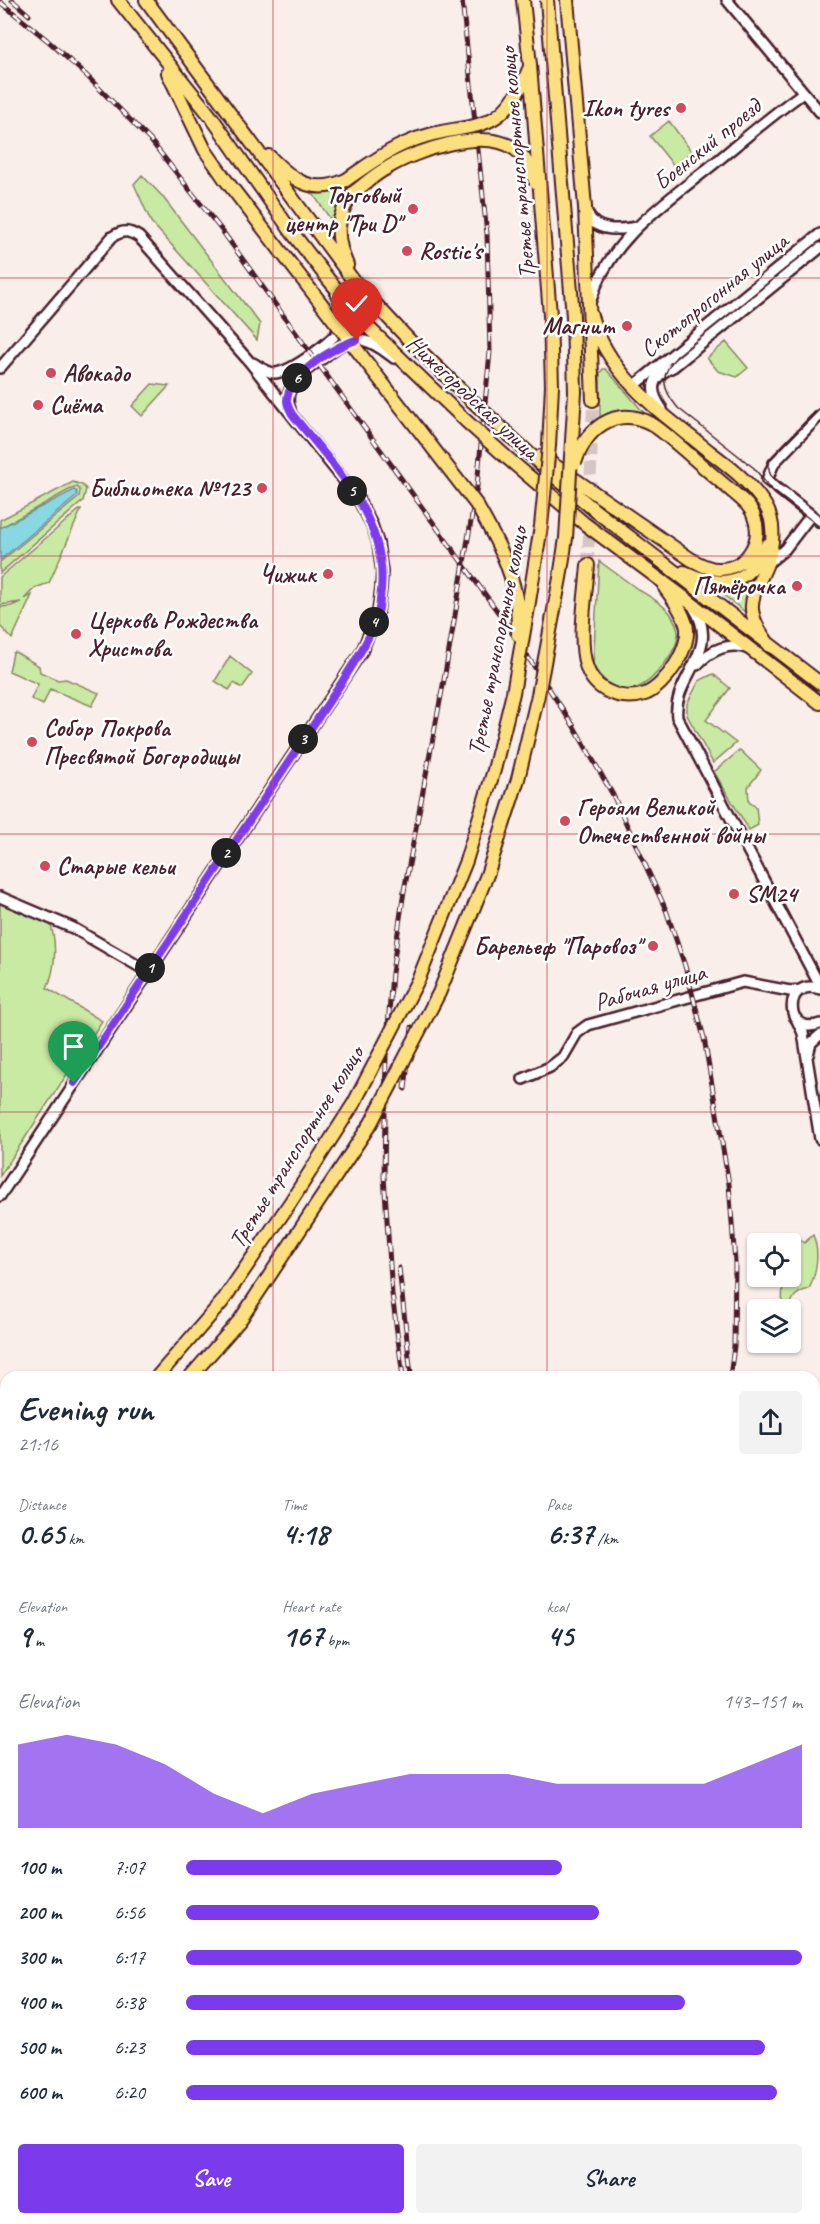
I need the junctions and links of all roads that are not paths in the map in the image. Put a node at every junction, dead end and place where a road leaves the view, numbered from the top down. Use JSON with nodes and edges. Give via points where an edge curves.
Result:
{"nodes":[{"id":1,"x":118,"y":0,"type":"edge"},
{"id":2,"x":146,"y":0,"type":"edge"},
{"id":3,"x":523,"y":0,"type":"edge"},
{"id":4,"x":547,"y":0,"type":"edge"},
{"id":5,"x":567,"y":0,"type":"edge"},
{"id":6,"x":727,"y":0,"type":"edge"},
{"id":7,"x":146,"y":35,"type":"junction"},
{"id":8,"x":530,"y":65,"type":"junction"},
{"id":9,"x":803,"y":93,"type":"junction"},
{"id":10,"x":820,"y":112,"type":"edge"},
{"id":11,"x":246,"y":133,"type":"junction"},
{"id":12,"x":541,"y":195,"type":"junction"},
{"id":13,"x":585,"y":207,"type":"junction"},
{"id":14,"x":637,"y":227,"type":"junction"},
{"id":15,"x":820,"y":234,"type":"edge"},
{"id":16,"x":820,"y":248,"type":"edge"},
{"id":17,"x":328,"y":279,"type":"junction"},
{"id":18,"x":353,"y":280,"type":"junction"},
{"id":19,"x":590,"y":309,"type":"junction"},
{"id":20,"x":248,"y":360,"type":"junction"},
{"id":21,"x":408,"y":367,"type":"junction"},
{"id":22,"x":0,"y":368,"type":"edge"},
{"id":23,"x":634,"y":386,"type":"junction"},
{"id":24,"x":593,"y":400,"type":"tunnel mouth"},
{"id":25,"x":292,"y":414,"type":"junction"},
{"id":26,"x":820,"y":415,"type":"edge"},
{"id":27,"x":670,"y":420,"type":"junction"},
{"id":28,"x":507,"y":433,"type":"junction"},
{"id":29,"x":570,"y":478,"type":"junction"},
{"id":30,"x":811,"y":515,"type":"junction"},
{"id":31,"x":820,"y":522,"type":"edge"},
{"id":32,"x":771,"y":529,"type":"junction"},
{"id":33,"x":652,"y":553,"type":"junction"},
{"id":34,"x":768,"y":563,"type":"junction"},
{"id":35,"x":588,"y":565,"type":"tunnel mouth"},
{"id":36,"x":645,"y":568,"type":"junction"},
{"id":37,"x":682,"y":596,"type":"junction"},
{"id":38,"x":771,"y":646,"type":"junction"},
{"id":39,"x":754,"y":652,"type":"junction"},
{"id":40,"x":694,"y":669,"type":"junction"},
{"id":41,"x":820,"y":683,"type":"edge"},
{"id":42,"x":513,"y":693,"type":"junction"},
{"id":43,"x":820,"y":703,"type":"edge"},
{"id":44,"x":0,"y":897,"type":"edge"},
{"id":45,"x":147,"y":972,"type":"junction"},
{"id":46,"x":813,"y":972,"type":"junction"},
{"id":47,"x":772,"y":987,"type":"junction"},
{"id":48,"x":820,"y":988,"type":"edge"},
{"id":49,"x":804,"y":989,"type":"junction"},
{"id":50,"x":792,"y":1008,"type":"junction"},
{"id":51,"x":796,"y":1018,"type":"junction"},
{"id":52,"x":818,"y":1025,"type":"edge"},
{"id":53,"x":820,"y":1035,"type":"edge"},
{"id":54,"x":804,"y":1038,"type":"junction"},
{"id":55,"x":807,"y":1060,"type":"junction"},
{"id":56,"x":524,"y":1079,"type":"dead end"},
{"id":57,"x":820,"y":1139,"type":"edge"},
{"id":58,"x":0,"y":1196,"type":"edge"},
{"id":59,"x":162,"y":1371,"type":"edge"},
{"id":60,"x":195,"y":1371,"type":"edge"}],
"edges":[{"from":1,"to":7,"type":"main road","name":"Нижегородская улица"},
{"from":2,"to":11,"type":"main road","name":"Нижегородская улица"},
{"from":3,"to":8,"type":"main road","name":"Третье транспортное кольцо"},
{"from":4,"to":29,"type":"main road","name":"Третье транспортное кольцо","bridge":true,"via":[[573,316],[575,392]]},
{"from":5,"to":13,"type":"main road"},
{"from":6,"to":9,"type":"street"},
{"from":7,"to":17,"type":"main road","name":"Нижегородская улица","via":[[212,118]]},
{"from":7,"to":42,"type":"main road","bridge":true,"via":[[176,85],[205,150],[225,179],[476,504],[497,540],[516,599],[518,638]]},
{"from":8,"to":11,"type":"main road","bridge":true,"via":[[512,104],[498,117],[483,125],[447,130],[405,143],[334,186],[321,188],[298,181]]},
{"from":8,"to":12,"type":"main road","name":"Третье транспортное кольцо","bridge":true},
{"from":9,"to":10,"type":"street"},
{"from":9,"to":14,"type":"street","name":"Боенский проезд"},
{"from":11,"to":18,"type":"main road","name":"Нижегородская улица"},
{"from":12,"to":18,"type":"main road","bridge":true,"via":[[528,162],[499,141],[452,144],[412,155],[386,168],[354,192],[343,208],[337,229],[341,252]]},
{"from":12,"to":42,"type":"main road","name":"Третье транспортное кольцо","bridge":true,"via":[[550,315],[549,446],[541,526]]},
{"from":13,"to":14,"type":"street","via":[[589,217],[601,226],[624,230]]},
{"from":13,"to":19,"type":"main road"},
{"from":14,"to":19,"type":"street","name":"Боенский проезд","via":[[600,274]]},
{"from":15,"to":23,"type":"street","name":"Скотопрогонная улица"},
{"from":16,"to":27,"type":"street","name":"Скотопрогонная улица","via":[[659,376],[653,392]]},
{"from":17,"to":20,"type":"street","via":[[342,307],[340,332],[285,370],[266,371]]},
{"from":17,"to":21,"type":"main road","name":"Нижегородская улица"},
{"from":18,"to":28,"type":"main road","name":"Нижегородская улица","bridge":true,"via":[[404,335]]},
{"from":19,"to":23,"type":"main road","via":[[599,340]]},
{"from":19,"to":24,"type":"main road"},
{"from":20,"to":22,"type":"street","via":[[130,231],[120,232],[102,248]]},
{"from":20,"to":25,"type":"street"},
{"from":21,"to":25,"type":"street","via":[[366,341],[348,342],[301,373],[287,402]]},
{"from":21,"to":36,"type":"main road","name":"Нижегородская улица","bridge":true,"via":[[585,524]]},
{"from":23,"to":27,"type":"main road"},
{"from":25,"to":45,"type":"street","via":[[357,497],[372,525],[382,572],[378,612],[362,651]]},
{"from":26,"to":30,"type":"street","via":[[774,463],[767,480]]},
{"from":27,"to":32,"type":"main road","via":[[745,481],[767,508]]},
{"from":28,"to":29,"type":"main road","bridge":true,"via":[[705,567],[737,565],[752,551],[756,541],[757,529],[748,506],[660,429],[636,418],[613,419],[592,431],[583,442]]},
{"from":28,"to":33,"type":"main road","name":"Нижегородская улица","via":[[580,498]]},
{"from":29,"to":60,"type":"main road","name":"Третье транспортное кольцо","bridge":true,"via":[[555,611],[518,779],[487,875],[439,993],[371,1123],[240,1320]]},
{"from":30,"to":31,"type":"street"},
{"from":30,"to":34,"type":"street"},
{"from":32,"to":33,"type":"main road","via":[[752,570],[724,583],[696,577]]},
{"from":32,"to":34,"type":"main road"},
{"from":33,"to":38,"type":"main road","name":"Нижегородская улица"},
{"from":34,"to":38,"type":"main road","via":[[753,596],[752,608],[761,633]]},
{"from":35,"to":36,"type":"main road","via":[[583,646],[586,665],[591,678],[601,687],[624,697],[655,689],[679,659],[688,633],[678,606]]},
{"from":36,"to":37,"type":"main road","name":"Нижегородская улица"},
{"from":37,"to":39,"type":"main road","name":"Нижегородская улица"},
{"from":37,"to":40,"type":"street","via":[[695,609],[703,629]]},
{"from":38,"to":41,"type":"main road","name":"Нижегородская улица"},
{"from":39,"to":40,"type":"street","via":[[726,646],[707,655]]},
{"from":39,"to":43,"type":"main road","name":"Нижегородская улица"},
{"from":40,"to":46,"type":"street","via":[[677,700],[679,724]]},
{"from":42,"to":59,"type":"main road","name":"Третье транспортное кольцо","bridge":true,"via":[[466,861],[419,978],[360,1093],[222,1302]]},
{"from":44,"to":45,"type":"street","via":[[73,928]]},
{"from":45,"to":58,"type":"street"},
{"from":46,"to":48,"type":"street"},
{"from":46,"to":49,"type":"street","via":[[811,984]]},
{"from":47,"to":49,"type":"street","name":"Рабочая улица"},
{"from":47,"to":50,"type":"street"},
{"from":47,"to":56,"type":"street","name":"Рабочая улица","via":[[743,982],[588,1025],[577,1033],[563,1057]]},
{"from":48,"to":49,"type":"street","name":"Рабочая улица"},
{"from":49,"to":50,"type":"street","via":[[794,997]]},
{"from":50,"to":51,"type":"street"},
{"from":51,"to":52,"type":"street","via":[[805,1025]]},
{"from":51,"to":54,"type":"street"},
{"from":52,"to":54,"type":"street","via":[[809,1029]]},
{"from":53,"to":55,"type":"street","via":[[811,1043]]},
{"from":54,"to":55,"type":"street"},
{"from":55,"to":57,"type":"street"}]}
